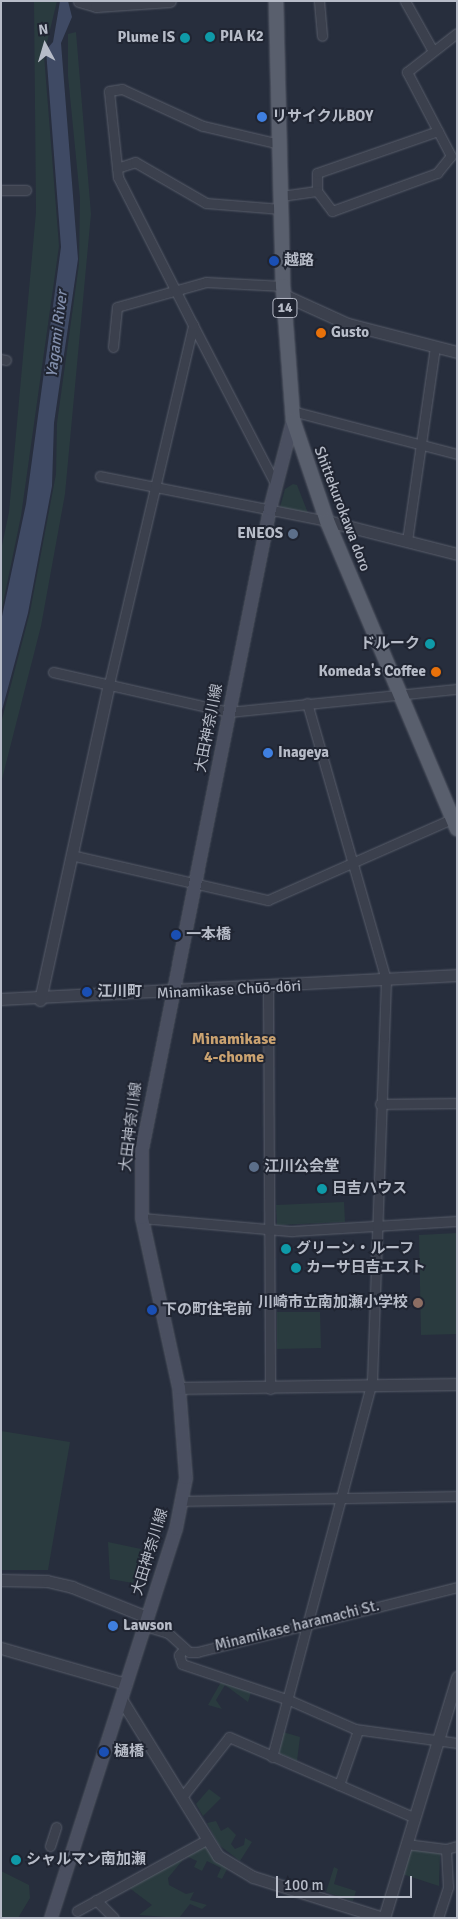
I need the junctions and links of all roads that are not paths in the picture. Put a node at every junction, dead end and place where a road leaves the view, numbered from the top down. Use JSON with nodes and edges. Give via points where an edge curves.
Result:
{"nodes":[{"id":1,"x":170,"y":1,"type":"edge"},
{"id":2,"x":276,"y":1,"type":"edge"},
{"id":3,"x":319,"y":1,"type":"edge"},
{"id":4,"x":405,"y":1,"type":"edge"},
{"id":5,"x":85,"y":3,"type":"edge"},
{"id":6,"x":457,"y":33,"type":"edge"},
{"id":7,"x":322,"y":36,"type":"dead end"},
{"id":8,"x":433,"y":51,"type":"junction"},
{"id":9,"x":438,"y":131,"type":"junction"},
{"id":10,"x":279,"y":144,"type":"junction"},
{"id":11,"x":117,"y":168,"type":"junction"},
{"id":12,"x":1,"y":190,"type":"edge"},
{"id":13,"x":26,"y":190,"type":"dead end"},
{"id":14,"x":317,"y":191,"type":"junction"},
{"id":15,"x":281,"y":202,"type":"junction"},
{"id":16,"x":174,"y":289,"type":"junction"},
{"id":17,"x":283,"y":290,"type":"junction"},
{"id":18,"x":193,"y":325,"type":"junction"},
{"id":19,"x":113,"y":347,"type":"dead end"},
{"id":20,"x":435,"y":347,"type":"junction"},
{"id":21,"x":457,"y":352,"type":"edge"},
{"id":22,"x":293,"y":415,"type":"junction"},
{"id":23,"x":421,"y":445,"type":"junction"},
{"id":24,"x":457,"y":454,"type":"edge"},
{"id":25,"x":100,"y":476,"type":"dead end"},
{"id":26,"x":276,"y":484,"type":"junction"},
{"id":27,"x":156,"y":486,"type":"junction"},
{"id":28,"x":270,"y":509,"type":"junction"},
{"id":29,"x":327,"y":521,"type":"junction"},
{"id":30,"x":407,"y":540,"type":"junction"},
{"id":31,"x":457,"y":554,"type":"edge"},
{"id":32,"x":53,"y":672,"type":"dead end"},
{"id":33,"x":109,"y":684,"type":"junction"},
{"id":34,"x":457,"y":689,"type":"edge"},
{"id":35,"x":400,"y":693,"type":"junction"},
{"id":36,"x":307,"y":703,"type":"junction"},
{"id":37,"x":229,"y":712,"type":"junction"},
{"id":38,"x":455,"y":824,"type":"edge"},
{"id":39,"x":71,"y":855,"type":"junction"},
{"id":40,"x":351,"y":863,"type":"junction"},
{"id":41,"x":194,"y":882,"type":"junction"},
{"id":42,"x":457,"y":975,"type":"edge"},
{"id":43,"x":386,"y":980,"type":"junction"},
{"id":44,"x":268,"y":989,"type":"junction"},
{"id":45,"x":170,"y":994,"type":"junction"},
{"id":46,"x":1,"y":999,"type":"edge"},
{"id":47,"x":40,"y":1000,"type":"junction"},
{"id":48,"x":457,"y":1103,"type":"edge"},
{"id":49,"x":380,"y":1104,"type":"junction"},
{"id":50,"x":142,"y":1218,"type":"junction"},
{"id":51,"x":457,"y":1221,"type":"edge"},
{"id":52,"x":376,"y":1225,"type":"junction"},
{"id":53,"x":270,"y":1230,"type":"junction"},
{"id":54,"x":457,"y":1384,"type":"edge"},
{"id":55,"x":370,"y":1387,"type":"junction"},
{"id":56,"x":179,"y":1388,"type":"junction"},
{"id":57,"x":270,"y":1388,"type":"junction"},
{"id":58,"x":457,"y":1496,"type":"edge"},
{"id":59,"x":342,"y":1498,"type":"junction"},
{"id":60,"x":181,"y":1501,"type":"junction"},
{"id":61,"x":1,"y":1580,"type":"edge"},
{"id":62,"x":457,"y":1586,"type":"edge"},
{"id":63,"x":146,"y":1622,"type":"junction"},
{"id":64,"x":309,"y":1622,"type":"junction"},
{"id":65,"x":1,"y":1648,"type":"edge"},
{"id":66,"x":184,"y":1649,"type":"junction"},
{"id":67,"x":457,"y":1677,"type":"edge"},
{"id":68,"x":126,"y":1684,"type":"junction"},
{"id":69,"x":121,"y":1699,"type":"junction"},
{"id":70,"x":289,"y":1700,"type":"junction"},
{"id":71,"x":358,"y":1730,"type":"junction"},
{"id":72,"x":437,"y":1742,"type":"junction"},
{"id":73,"x":457,"y":1743,"type":"edge"},
{"id":74,"x":272,"y":1756,"type":"junction"},
{"id":75,"x":339,"y":1785,"type":"junction"},
{"id":76,"x":182,"y":1797,"type":"junction"},
{"id":77,"x":413,"y":1817,"type":"junction"},
{"id":78,"x":56,"y":1827,"type":"dead end"},
{"id":79,"x":208,"y":1839,"type":"junction"},
{"id":80,"x":406,"y":1844,"type":"junction"},
{"id":81,"x":50,"y":1846,"type":"dead end"},
{"id":82,"x":457,"y":1846,"type":"edge"},
{"id":83,"x":446,"y":1849,"type":"junction"},
{"id":84,"x":452,"y":1888,"type":"edge"},
{"id":85,"x":96,"y":1900,"type":"junction"},
{"id":86,"x":77,"y":1911,"type":"dead end"},
{"id":87,"x":51,"y":1918,"type":"edge"},
{"id":88,"x":114,"y":1918,"type":"edge"},
{"id":89,"x":383,"y":1918,"type":"edge"},
{"id":90,"x":438,"y":1918,"type":"edge"}],
"edges":[{"from":1,"to":5,"type":"street"},
{"from":2,"to":10,"type":"main road","name":"Shittekurokawa doro","number":"14"},
{"from":3,"to":7,"type":"street"},
{"from":4,"to":8,"type":"street"},
{"from":6,"to":8,"type":"street"},
{"from":8,"to":9,"type":"street","via":[[407,72]]},
{"from":9,"to":14,"type":"street","via":[[317,173]]},
{"from":9,"to":14,"type":"street","via":[[451,156],[426,181],[332,211]]},
{"from":10,"to":11,"type":"street","via":[[203,126],[122,89],[109,91]]},
{"from":10,"to":15,"type":"main road","name":"Shittekurokawa doro","number":"14"},
{"from":11,"to":15,"type":"street","via":[[135,162],[206,202]]},
{"from":11,"to":16,"type":"street"},
{"from":12,"to":13,"type":"street"},
{"from":14,"to":15,"type":"street"},
{"from":15,"to":17,"type":"main road","name":"Shittekurokawa doro","number":"14"},
{"from":16,"to":17,"type":"street","via":[[206,282]]},
{"from":16,"to":18,"type":"street"},
{"from":16,"to":19,"type":"street","via":[[144,302],[116,307]]},
{"from":17,"to":20,"type":"street","via":[[348,324]]},
{"from":17,"to":22,"type":"main road","name":"Shittekurokawa doro","number":"14"},
{"from":18,"to":26,"type":"street"},
{"from":18,"to":27,"type":"street"},
{"from":20,"to":21,"type":"street"},
{"from":20,"to":23,"type":"street"},
{"from":22,"to":23,"type":"street"},
{"from":22,"to":26,"type":"main road","name":"大田神奈川線"},
{"from":22,"to":29,"type":"main road","name":"Shittekurokawa doro","number":"14"},
{"from":23,"to":24,"type":"street"},
{"from":23,"to":30,"type":"street"},
{"from":25,"to":27,"type":"street"},
{"from":26,"to":28,"type":"main road","name":"大田神奈川線"},
{"from":27,"to":28,"type":"street"},
{"from":27,"to":33,"type":"street"},
{"from":28,"to":29,"type":"street"},
{"from":28,"to":37,"type":"main road","name":"大田神奈川線"},
{"from":29,"to":30,"type":"street"},
{"from":29,"to":35,"type":"main road","name":"Shittekurokawa doro","number":"14"},
{"from":30,"to":31,"type":"street"},
{"from":32,"to":33,"type":"street"},
{"from":33,"to":37,"type":"street"},
{"from":33,"to":39,"type":"street"},
{"from":34,"to":35,"type":"street"},
{"from":35,"to":36,"type":"street"},
{"from":35,"to":38,"type":"main road","name":"Shittekurokawa doro","number":"14"},
{"from":36,"to":37,"type":"street"},
{"from":36,"to":40,"type":"street"},
{"from":37,"to":41,"type":"main road","name":"大田神奈川線"},
{"from":38,"to":40,"type":"street"},
{"from":39,"to":41,"type":"street"},
{"from":39,"to":47,"type":"street"},
{"from":40,"to":41,"type":"street","via":[[268,900]]},
{"from":40,"to":43,"type":"street"},
{"from":41,"to":45,"type":"main road","name":"大田神奈川線"},
{"from":42,"to":43,"type":"street","name":"Minamikase Chūō-dōri"},
{"from":43,"to":44,"type":"street","name":"Minamikase Chūō-dōri"},
{"from":43,"to":49,"type":"street"},
{"from":44,"to":45,"type":"street","name":"Minamikase Chūō-dōri"},
{"from":44,"to":53,"type":"street"},
{"from":45,"to":47,"type":"street","name":"Minamikase Chūō-dōri"},
{"from":45,"to":50,"type":"main road","name":"大田神奈川線","via":[[142,1150]]},
{"from":46,"to":47,"type":"street","name":"Minamikase Chūō-dōri"},
{"from":48,"to":49,"type":"street"},
{"from":49,"to":52,"type":"street"},
{"from":50,"to":53,"type":"street"},
{"from":50,"to":56,"type":"main road","name":"大田神奈川線"},
{"from":51,"to":52,"type":"street"},
{"from":52,"to":53,"type":"street"},
{"from":52,"to":55,"type":"street"},
{"from":53,"to":57,"type":"street"},
{"from":54,"to":55,"type":"street"},
{"from":55,"to":57,"type":"street"},
{"from":55,"to":59,"type":"street"},
{"from":56,"to":57,"type":"street"},
{"from":56,"to":60,"type":"main road","name":"大田神奈川線","via":[[186,1433]]},
{"from":58,"to":59,"type":"street"},
{"from":59,"to":60,"type":"street"},
{"from":59,"to":64,"type":"street"},
{"from":60,"to":63,"type":"main road","name":"大田神奈川線"},
{"from":61,"to":63,"type":"street","via":[[47,1580],[72,1587]]},
{"from":62,"to":64,"type":"street","name":"Minamikase haramachi St."},
{"from":63,"to":66,"type":"street","via":[[168,1633]]},
{"from":63,"to":68,"type":"main road","name":"大田神奈川線"},
{"from":64,"to":66,"type":"street","name":"Minamikase haramachi St.","via":[[197,1652]]},
{"from":64,"to":70,"type":"street"},
{"from":65,"to":68,"type":"street"},
{"from":66,"to":70,"type":"street","via":[[179,1656],[182,1664]]},
{"from":67,"to":72,"type":"street"},
{"from":68,"to":69,"type":"main road","name":"大田神奈川線"},
{"from":69,"to":76,"type":"street"},
{"from":69,"to":87,"type":"main road","name":"大田神奈川線"},
{"from":70,"to":71,"type":"street"},
{"from":70,"to":74,"type":"street"},
{"from":71,"to":72,"type":"street"},
{"from":71,"to":75,"type":"street"},
{"from":72,"to":73,"type":"street"},
{"from":72,"to":77,"type":"street"},
{"from":74,"to":75,"type":"street"},
{"from":74,"to":76,"type":"street","via":[[229,1737]]},
{"from":75,"to":77,"type":"street"},
{"from":76,"to":79,"type":"street"},
{"from":77,"to":80,"type":"street"},
{"from":78,"to":81,"type":"street"},
{"from":79,"to":85,"type":"street"},
{"from":79,"to":89,"type":"street","via":[[218,1856],[253,1878]]},
{"from":80,"to":83,"type":"street"},
{"from":80,"to":89,"type":"street"},
{"from":82,"to":83,"type":"street"},
{"from":83,"to":84,"type":"street"},
{"from":84,"to":90,"type":"street"},
{"from":85,"to":86,"type":"street"},
{"from":85,"to":88,"type":"street"}]}
